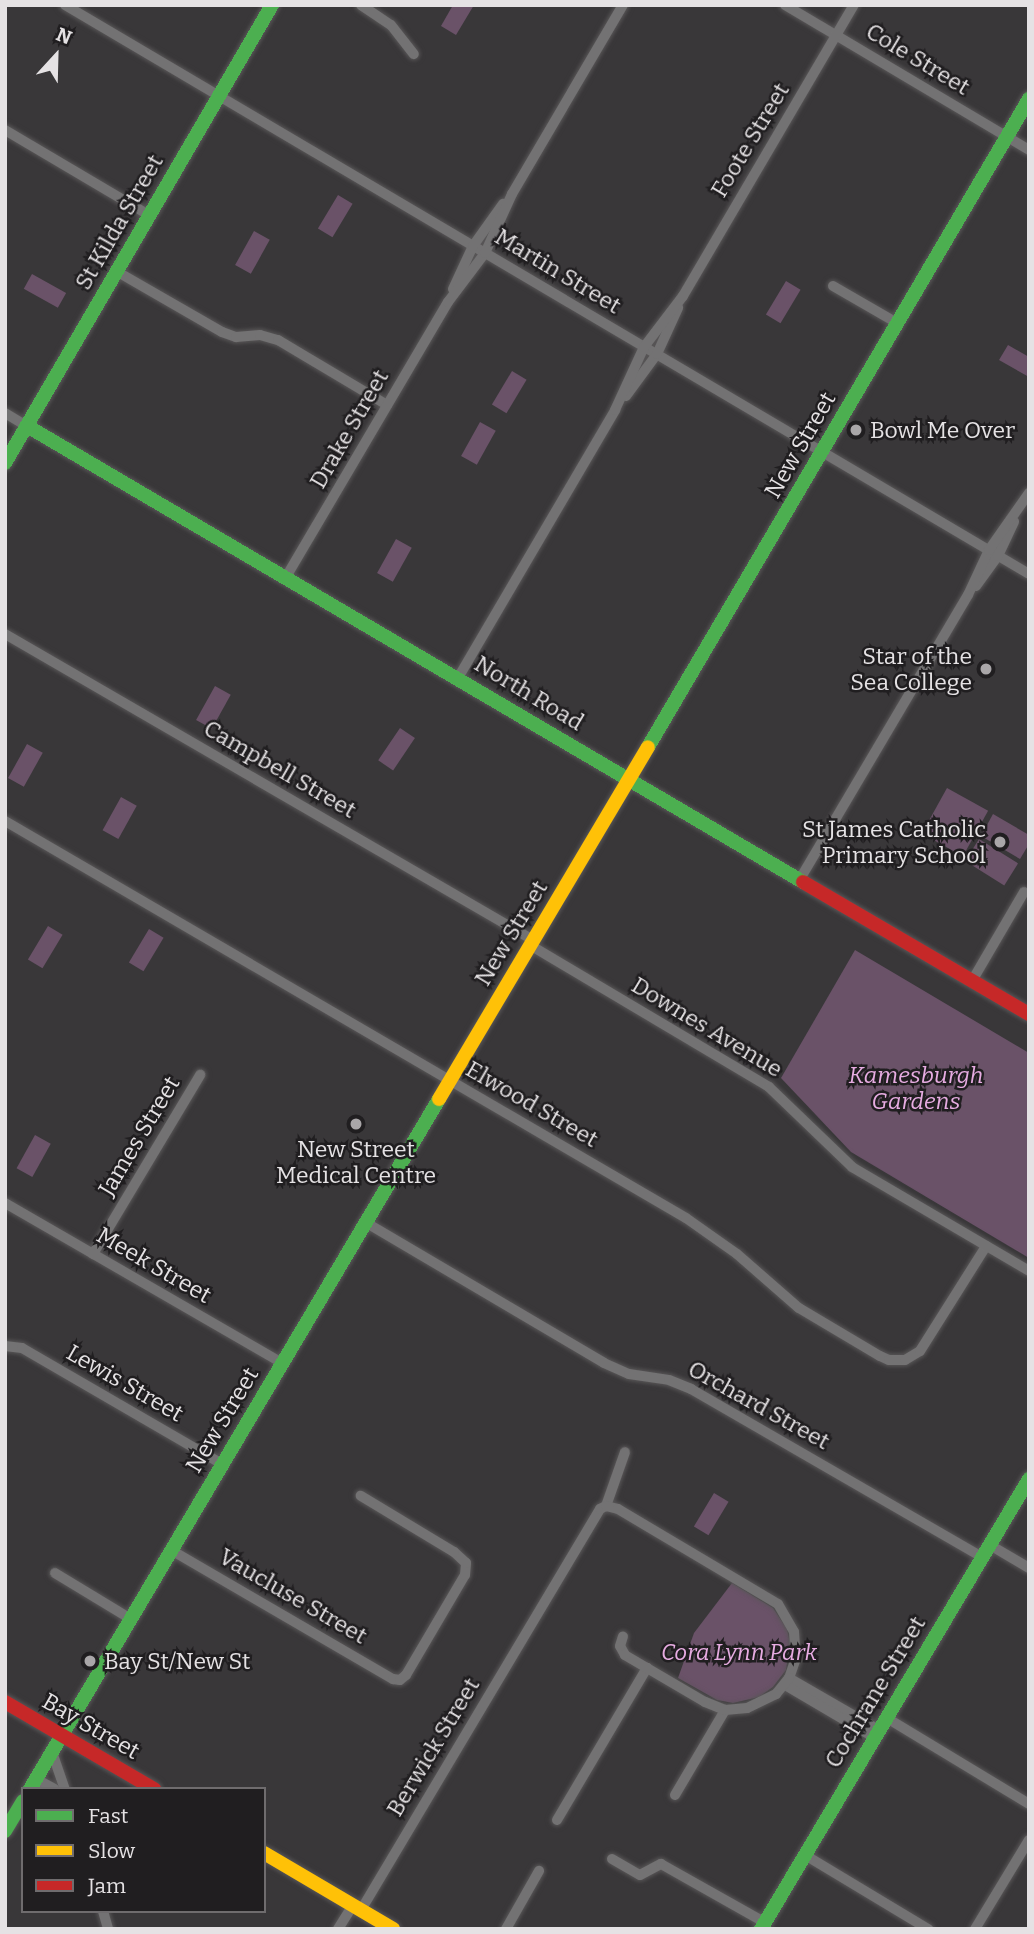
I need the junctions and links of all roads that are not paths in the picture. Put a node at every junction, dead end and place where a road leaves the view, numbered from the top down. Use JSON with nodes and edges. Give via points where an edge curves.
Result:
{"nodes":[{"id":1,"x":65,"y":5,"type":"edge"},
{"id":2,"x":272,"y":5,"type":"edge"},
{"id":3,"x":361,"y":5,"type":"edge"},
{"id":4,"x":623,"y":5,"type":"edge"},
{"id":5,"x":785,"y":5,"type":"edge"},
{"id":6,"x":854,"y":5,"type":"edge"},
{"id":7,"x":836,"y":36,"type":"junction"},
{"id":8,"x":414,"y":54,"type":"dead end"},
{"id":9,"x":219,"y":96,"type":"junction"},
{"id":10,"x":1029,"y":99,"type":"edge"},
{"id":11,"x":5,"y":130,"type":"edge"},
{"id":12,"x":1007,"y":136,"type":"junction"},
{"id":13,"x":1029,"y":149,"type":"edge"},
{"id":14,"x":512,"y":194,"type":"junction"},
{"id":15,"x":149,"y":215,"type":"junction"},
{"id":16,"x":473,"y":246,"type":"junction"},
{"id":17,"x":485,"y":253,"type":"junction"},
{"id":18,"x":116,"y":271,"type":"junction"},
{"id":19,"x":833,"y":286,"type":"dead end"},
{"id":20,"x":683,"y":296,"type":"junction"},
{"id":21,"x":447,"y":302,"type":"junction"},
{"id":22,"x":897,"y":323,"type":"junction"},
{"id":23,"x":644,"y":347,"type":"junction"},
{"id":24,"x":657,"y":354,"type":"junction"},
{"id":25,"x":387,"y":405,"type":"junction"},
{"id":26,"x":615,"y":410,"type":"junction"},
{"id":27,"x":5,"y":412,"type":"edge"},
{"id":28,"x":27,"y":426,"type":"junction"},
{"id":29,"x":822,"y":453,"type":"junction"},
{"id":30,"x":5,"y":463,"type":"edge"},
{"id":31,"x":1029,"y":493,"type":"edge"},
{"id":32,"x":993,"y":553,"type":"junction"},
{"id":33,"x":1029,"y":574,"type":"edge"},
{"id":34,"x":286,"y":578,"type":"junction"},
{"id":35,"x":5,"y":634,"type":"edge"},
{"id":36,"x":458,"y":678,"type":"junction"},
{"id":37,"x":629,"y":779,"type":"junction"},
{"id":38,"x":5,"y":821,"type":"edge"},
{"id":39,"x":800,"y":879,"type":"junction"},
{"id":40,"x":1024,"y":892,"type":"dead end"},
{"id":41,"x":532,"y":943,"type":"junction"},
{"id":42,"x":972,"y":981,"type":"junction"},
{"id":43,"x":1029,"y":1014,"type":"edge"},
{"id":44,"x":200,"y":1075,"type":"dead end"},
{"id":45,"x":450,"y":1081,"type":"junction"},
{"id":46,"x":5,"y":1203,"type":"edge"},
{"id":47,"x":365,"y":1222,"type":"junction"},
{"id":48,"x":986,"y":1246,"type":"junction"},
{"id":49,"x":93,"y":1254,"type":"junction"},
{"id":50,"x":1029,"y":1271,"type":"edge"},
{"id":51,"x":5,"y":1346,"type":"edge"},
{"id":52,"x":282,"y":1363,"type":"junction"},
{"id":53,"x":625,"y":1452,"type":"dead end"},
{"id":54,"x":222,"y":1464,"type":"junction"},
{"id":55,"x":1029,"y":1479,"type":"edge"},
{"id":56,"x":361,"y":1496,"type":"dead end"},
{"id":57,"x":606,"y":1506,"type":"junction"},
{"id":58,"x":171,"y":1550,"type":"junction"},
{"id":59,"x":986,"y":1551,"type":"junction"},
{"id":60,"x":1029,"y":1568,"type":"edge"},
{"id":61,"x":55,"y":1573,"type":"dead end"},
{"id":62,"x":131,"y":1619,"type":"junction"},
{"id":63,"x":622,"y":1636,"type":"dead end"},
{"id":64,"x":647,"y":1668,"type":"junction"},
{"id":65,"x":787,"y":1682,"type":"junction"},
{"id":66,"x":5,"y":1702,"type":"edge"},
{"id":67,"x":726,"y":1710,"type":"junction"},
{"id":68,"x":880,"y":1729,"type":"junction"},
{"id":69,"x":62,"y":1735,"type":"junction"},
{"id":70,"x":52,"y":1752,"type":"junction"},
{"id":71,"x":33,"y":1784,"type":"edge"},
{"id":72,"x":64,"y":1787,"type":"edge"},
{"id":73,"x":152,"y":1787,"type":"edge"},
{"id":74,"x":675,"y":1795,"type":"dead end"},
{"id":75,"x":21,"y":1804,"type":"edge"},
{"id":76,"x":1029,"y":1804,"type":"edge"},
{"id":77,"x":557,"y":1820,"type":"dead end"},
{"id":78,"x":5,"y":1831,"type":"edge"},
{"id":79,"x":1029,"y":1840,"type":"edge"},
{"id":80,"x":266,"y":1854,"type":"edge"},
{"id":81,"x":804,"y":1855,"type":"junction"},
{"id":82,"x":612,"y":1859,"type":"dead end"},
{"id":83,"x":539,"y":1871,"type":"dead end"},
{"id":84,"x":357,"y":1907,"type":"junction"},
{"id":85,"x":762,"y":1926,"type":"edge"},
{"id":86,"x":338,"y":1929,"type":"edge"},
{"id":87,"x":393,"y":1929,"type":"edge"},
{"id":88,"x":506,"y":1929,"type":"edge"},
{"id":89,"x":928,"y":1929,"type":"edge"},
{"id":90,"x":975,"y":1929,"type":"edge"}],
"edges":[{"from":1,"to":9,"type":"street","name":"Martin Street"},
{"from":2,"to":9,"type":"main road","name":"St Kilda Street"},
{"from":3,"to":8,"type":"street","via":[[391,25]]},
{"from":4,"to":14,"type":"street","name":"Drake Street"},
{"from":5,"to":7,"type":"street","name":"Cole Street"},
{"from":6,"to":7,"type":"street","name":"Foote Street"},
{"from":7,"to":12,"type":"street","name":"Cole Street"},
{"from":7,"to":20,"type":"street","name":"Foote Street"},
{"from":9,"to":15,"type":"main road","name":"St Kilda Street"},
{"from":9,"to":16,"type":"street","name":"Martin Street"},
{"from":10,"to":12,"type":"main road","name":"New Street"},
{"from":11,"to":15,"type":"street"},
{"from":12,"to":13,"type":"street","name":"Cole Street"},
{"from":12,"to":22,"type":"main road","name":"New Street"},
{"from":14,"to":16,"type":"street","name":"Drake Street"},
{"from":14,"to":17,"type":"street","name":"Drake Street"},
{"from":15,"to":18,"type":"main road","name":"St Kilda Street"},
{"from":16,"to":17,"type":"street","name":"Martin Street"},
{"from":16,"to":21,"type":"street","name":"Drake Street"},
{"from":17,"to":21,"type":"street","name":"Drake Street"},
{"from":17,"to":23,"type":"street","name":"Martin Street"},
{"from":18,"to":25,"type":"street","via":[[222,332],[278,340]]},
{"from":18,"to":28,"type":"main road","name":"St Kilda Street"},
{"from":19,"to":22,"type":"street"},
{"from":20,"to":23,"type":"street","name":"Foote Street"},
{"from":20,"to":24,"type":"street","name":"Foote Street"},
{"from":21,"to":25,"type":"street","name":"Drake Street"},
{"from":22,"to":29,"type":"main road","name":"New Street"},
{"from":23,"to":24,"type":"street","name":"Martin Street"},
{"from":23,"to":26,"type":"street","name":"Foote Street"},
{"from":24,"to":26,"type":"street","name":"Foote Street"},
{"from":24,"to":29,"type":"street","name":"Martin Street"},
{"from":25,"to":34,"type":"street","name":"Drake Street"},
{"from":26,"to":36,"type":"street","name":"Foote Street"},
{"from":27,"to":28,"type":"street","name":"North Road"},
{"from":28,"to":30,"type":"main road","name":"St Kilda Street"},
{"from":28,"to":34,"type":"main road","name":"North Road"},
{"from":29,"to":32,"type":"street","name":"Martin Street"},
{"from":29,"to":37,"type":"main road","name":"New Street"},
{"from":31,"to":32,"type":"street"},
{"from":32,"to":33,"type":"street","name":"Martin Street"},
{"from":32,"to":39,"type":"street"},
{"from":34,"to":36,"type":"main road","name":"North Road"},
{"from":35,"to":41,"type":"street","name":"Campbell Street"},
{"from":36,"to":37,"type":"main road","name":"North Road"},
{"from":37,"to":39,"type":"main road","name":"North Road"},
{"from":37,"to":41,"type":"main road","name":"New Street"},
{"from":38,"to":45,"type":"street","name":"Elwood Street"},
{"from":39,"to":42,"type":"main road","name":"North Road"},
{"from":40,"to":42,"type":"street"},
{"from":41,"to":45,"type":"main road","name":"New Street"},
{"from":41,"to":48,"type":"street","name":"Downes Avenue","via":[[769,1087],[852,1167]]},
{"from":42,"to":43,"type":"main road","name":"North Road"},
{"from":44,"to":49,"type":"street","name":"James Street"},
{"from":45,"to":47,"type":"main road","name":"New Street"},
{"from":45,"to":48,"type":"street","name":"Elwood Street","via":[[686,1218],[737,1254],[799,1308],[889,1360],[905,1360],[920,1351]]},
{"from":46,"to":49,"type":"street","name":"Meek Street"},
{"from":47,"to":52,"type":"main road","name":"New Street"},
{"from":47,"to":59,"type":"street","name":"Orchard Street","via":[[604,1363],[691,1389]]},
{"from":48,"to":50,"type":"street","name":"Downes Avenue"},
{"from":49,"to":52,"type":"street","name":"Meek Street"},
{"from":51,"to":54,"type":"street","name":"Lewis Street","via":[[22,1348]]},
{"from":52,"to":54,"type":"main road","name":"New Street"},
{"from":53,"to":57,"type":"street"},
{"from":54,"to":58,"type":"main road","name":"New Street"},
{"from":55,"to":59,"type":"main road","name":"Cochrane Street"},
{"from":56,"to":58,"type":"street","name":"Vaucluse Street","via":[[454,1552],[466,1568],[400,1680]]},
{"from":57,"to":65,"type":"street","via":[[778,1604],[794,1632],[796,1658]]},
{"from":57,"to":84,"type":"street","name":"Berwick Street","via":[[595,1514]]},
{"from":58,"to":62,"type":"main road","name":"New Street"},
{"from":59,"to":60,"type":"street","name":"Orchard Street"},
{"from":59,"to":68,"type":"main road","name":"Cochrane Street"},
{"from":61,"to":62,"type":"street"},
{"from":62,"to":69,"type":"main road","name":"New Street"},
{"from":63,"to":64,"type":"street","via":[[621,1651]]},
{"from":64,"to":67,"type":"street"},
{"from":64,"to":77,"type":"street"},
{"from":65,"to":67,"type":"street","via":[[759,1704]]},
{"from":65,"to":68,"type":"street"},
{"from":66,"to":69,"type":"main road","name":"Bay Street"},
{"from":67,"to":74,"type":"street"},
{"from":68,"to":76,"type":"street"},
{"from":68,"to":81,"type":"main road","name":"Cochrane Street"},
{"from":69,"to":70,"type":"main road","name":"New Street"},
{"from":69,"to":73,"type":"main road","name":"Bay Street"},
{"from":70,"to":71,"type":"main road","name":"New Street"},
{"from":70,"to":72,"type":"street"},
{"from":75,"to":78,"type":"main road"},
{"from":79,"to":90,"type":"street"},
{"from":80,"to":84,"type":"main road"},
{"from":81,"to":85,"type":"main road","name":"Cochrane Street"},
{"from":81,"to":89,"type":"street"},
{"from":82,"to":85,"type":"street","via":[[640,1875],[661,1864]]},
{"from":83,"to":88,"type":"street"},
{"from":84,"to":86,"type":"street","name":"Berwick Street"},
{"from":84,"to":87,"type":"main road"}]}
